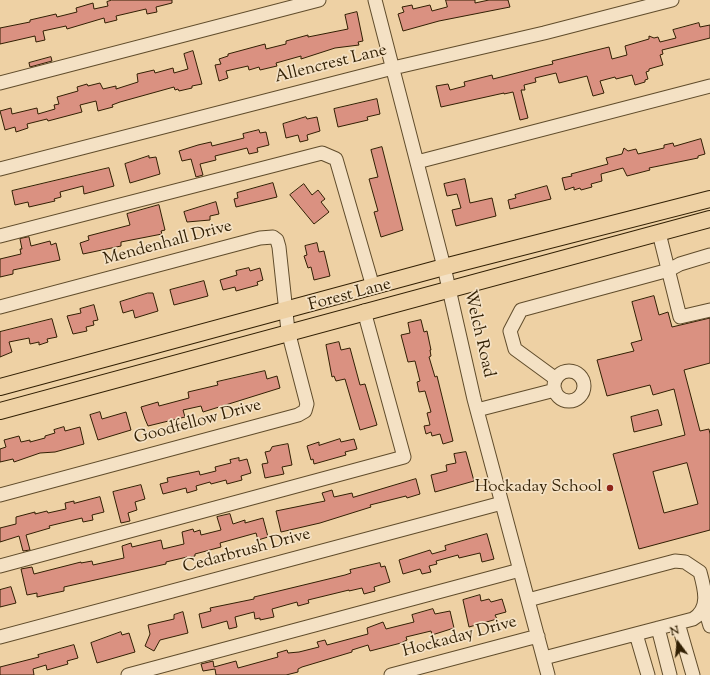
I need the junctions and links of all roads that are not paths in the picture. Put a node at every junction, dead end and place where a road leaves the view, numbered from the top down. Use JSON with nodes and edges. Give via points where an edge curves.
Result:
{"nodes":[{"id":1,"x":319,"y":0,"type":"edge"},
{"id":2,"x":375,"y":0,"type":"edge"},
{"id":3,"x":672,"y":0,"type":"edge"},
{"id":4,"x":393,"y":68,"type":"junction"},
{"id":5,"x":0,"y":83,"type":"edge"},
{"id":6,"x":710,"y":86,"type":"edge"},
{"id":7,"x":417,"y":162,"type":"junction"},
{"id":8,"x":0,"y":169,"type":"edge"},
{"id":9,"x":710,"y":199,"type":"edge"},
{"id":10,"x":654,"y":214,"type":"junction"},
{"id":11,"x":710,"y":219,"type":"edge"},
{"id":12,"x":659,"y":233,"type":"junction"},
{"id":13,"x":0,"y":236,"type":"edge"},
{"id":14,"x":710,"y":256,"type":"edge"},
{"id":15,"x":444,"y":268,"type":"junction"},
{"id":16,"x":669,"y":270,"type":"junction"},
{"id":17,"x":373,"y":287,"type":"junction"},
{"id":18,"x":449,"y":289,"type":"junction"},
{"id":19,"x":0,"y":307,"type":"edge"},
{"id":20,"x":287,"y":310,"type":"junction"},
{"id":21,"x":710,"y":310,"type":"edge"},
{"id":22,"x":364,"y":311,"type":"junction"},
{"id":23,"x":288,"y":332,"type":"junction"},
{"id":24,"x":0,"y":387,"type":"edge"},
{"id":25,"x":477,"y":410,"type":"junction"},
{"id":26,"x":0,"y":411,"type":"edge"},
{"id":27,"x":0,"y":495,"type":"edge"},
{"id":28,"x":502,"y":503,"type":"junction"},
{"id":29,"x":0,"y":566,"type":"edge"},
{"id":30,"x":520,"y":570,"type":"junction"},
{"id":31,"x":528,"y":600,"type":"junction"},
{"id":32,"x":705,"y":608,"type":"junction"},
{"id":33,"x":678,"y":623,"type":"junction"},
{"id":34,"x":710,"y":626,"type":"edge"},
{"id":35,"x":658,"y":628,"type":"junction"},
{"id":36,"x":636,"y":634,"type":"junction"},
{"id":37,"x":538,"y":636,"type":"junction"},
{"id":38,"x":0,"y":637,"type":"edge"},
{"id":39,"x":544,"y":658,"type":"junction"},
{"id":40,"x":128,"y":675,"type":"edge"},
{"id":41,"x":391,"y":675,"type":"edge"},
{"id":42,"x":548,"y":675,"type":"edge"},
{"id":43,"x":648,"y":675,"type":"edge"},
{"id":44,"x":670,"y":675,"type":"edge"},
{"id":45,"x":693,"y":675,"type":"edge"}],
"edges":[{"from":1,"to":5,"type":"street"},
{"from":2,"to":4,"type":"street","name":"Welch Road"},
{"from":3,"to":4,"type":"street","name":"Allencrest Lane"},
{"from":4,"to":7,"type":"street","name":"Welch Road"},
{"from":4,"to":8,"type":"street","name":"Allencrest Lane"},
{"from":6,"to":7,"type":"street"},
{"from":7,"to":15,"type":"street","name":"Welch Road"},
{"from":9,"to":10,"type":"main road","name":"Forest Lane"},
{"from":10,"to":12,"type":"main road"},
{"from":10,"to":15,"type":"main road","name":"Forest Lane"},
{"from":11,"to":12,"type":"main road","name":"Forest Lane"},
{"from":12,"to":16,"type":"street"},
{"from":12,"to":18,"type":"main road","name":"Forest Lane"},
{"from":13,"to":17,"type":"street","via":[[322,153],[336,159]]},
{"from":14,"to":16,"type":"street","via":[[680,264]]},
{"from":15,"to":17,"type":"main road","name":"Forest Lane"},
{"from":15,"to":18,"type":"street","name":"Welch Road"},
{"from":16,"to":21,"type":"street","via":[[680,317]]},
{"from":16,"to":25,"type":"street","via":[[521,310],[510,331],[515,349],[555,384]]},
{"from":17,"to":20,"type":"main road","name":"Forest Lane"},
{"from":18,"to":22,"type":"main road","name":"Forest Lane"},
{"from":18,"to":25,"type":"street","name":"Welch Road"},
{"from":19,"to":20,"type":"street","name":"Mendenhall Drive","via":[[268,236],[277,240]]},
{"from":20,"to":23,"type":"street","name":"Goodfellow Drive"},
{"from":20,"to":24,"type":"main road","name":"Forest Lane"},
{"from":22,"to":23,"type":"main road","name":"Forest Lane"},
{"from":22,"to":29,"type":"street","via":[[404,457]]},
{"from":23,"to":26,"type":"main road","name":"Forest Lane"},
{"from":23,"to":27,"type":"street","name":"Goodfellow Drive","via":[[307,404],[305,411],[298,416]]},
{"from":25,"to":28,"type":"street","name":"Welch Road"},
{"from":28,"to":30,"type":"street","name":"Welch Road"},
{"from":28,"to":38,"type":"street","name":"Cedarbrush Drive"},
{"from":30,"to":31,"type":"street","name":"Welch Road"},
{"from":30,"to":40,"type":"street"},
{"from":31,"to":32,"type":"street","via":[[675,561],[685,562],[700,572],[707,600]]},
{"from":31,"to":37,"type":"street","name":"Welch Road"},
{"from":32,"to":33,"type":"street","via":[[700,616]]},
{"from":32,"to":34,"type":"street"},
{"from":33,"to":35,"type":"street"},
{"from":33,"to":45,"type":"street"},
{"from":35,"to":36,"type":"street"},
{"from":35,"to":44,"type":"street"},
{"from":36,"to":39,"type":"street"},
{"from":36,"to":43,"type":"street"},
{"from":37,"to":39,"type":"street","name":"Welch Road"},
{"from":37,"to":41,"type":"street","name":"Hockaday Drive"},
{"from":39,"to":42,"type":"street","name":"Welch Road"}]}
